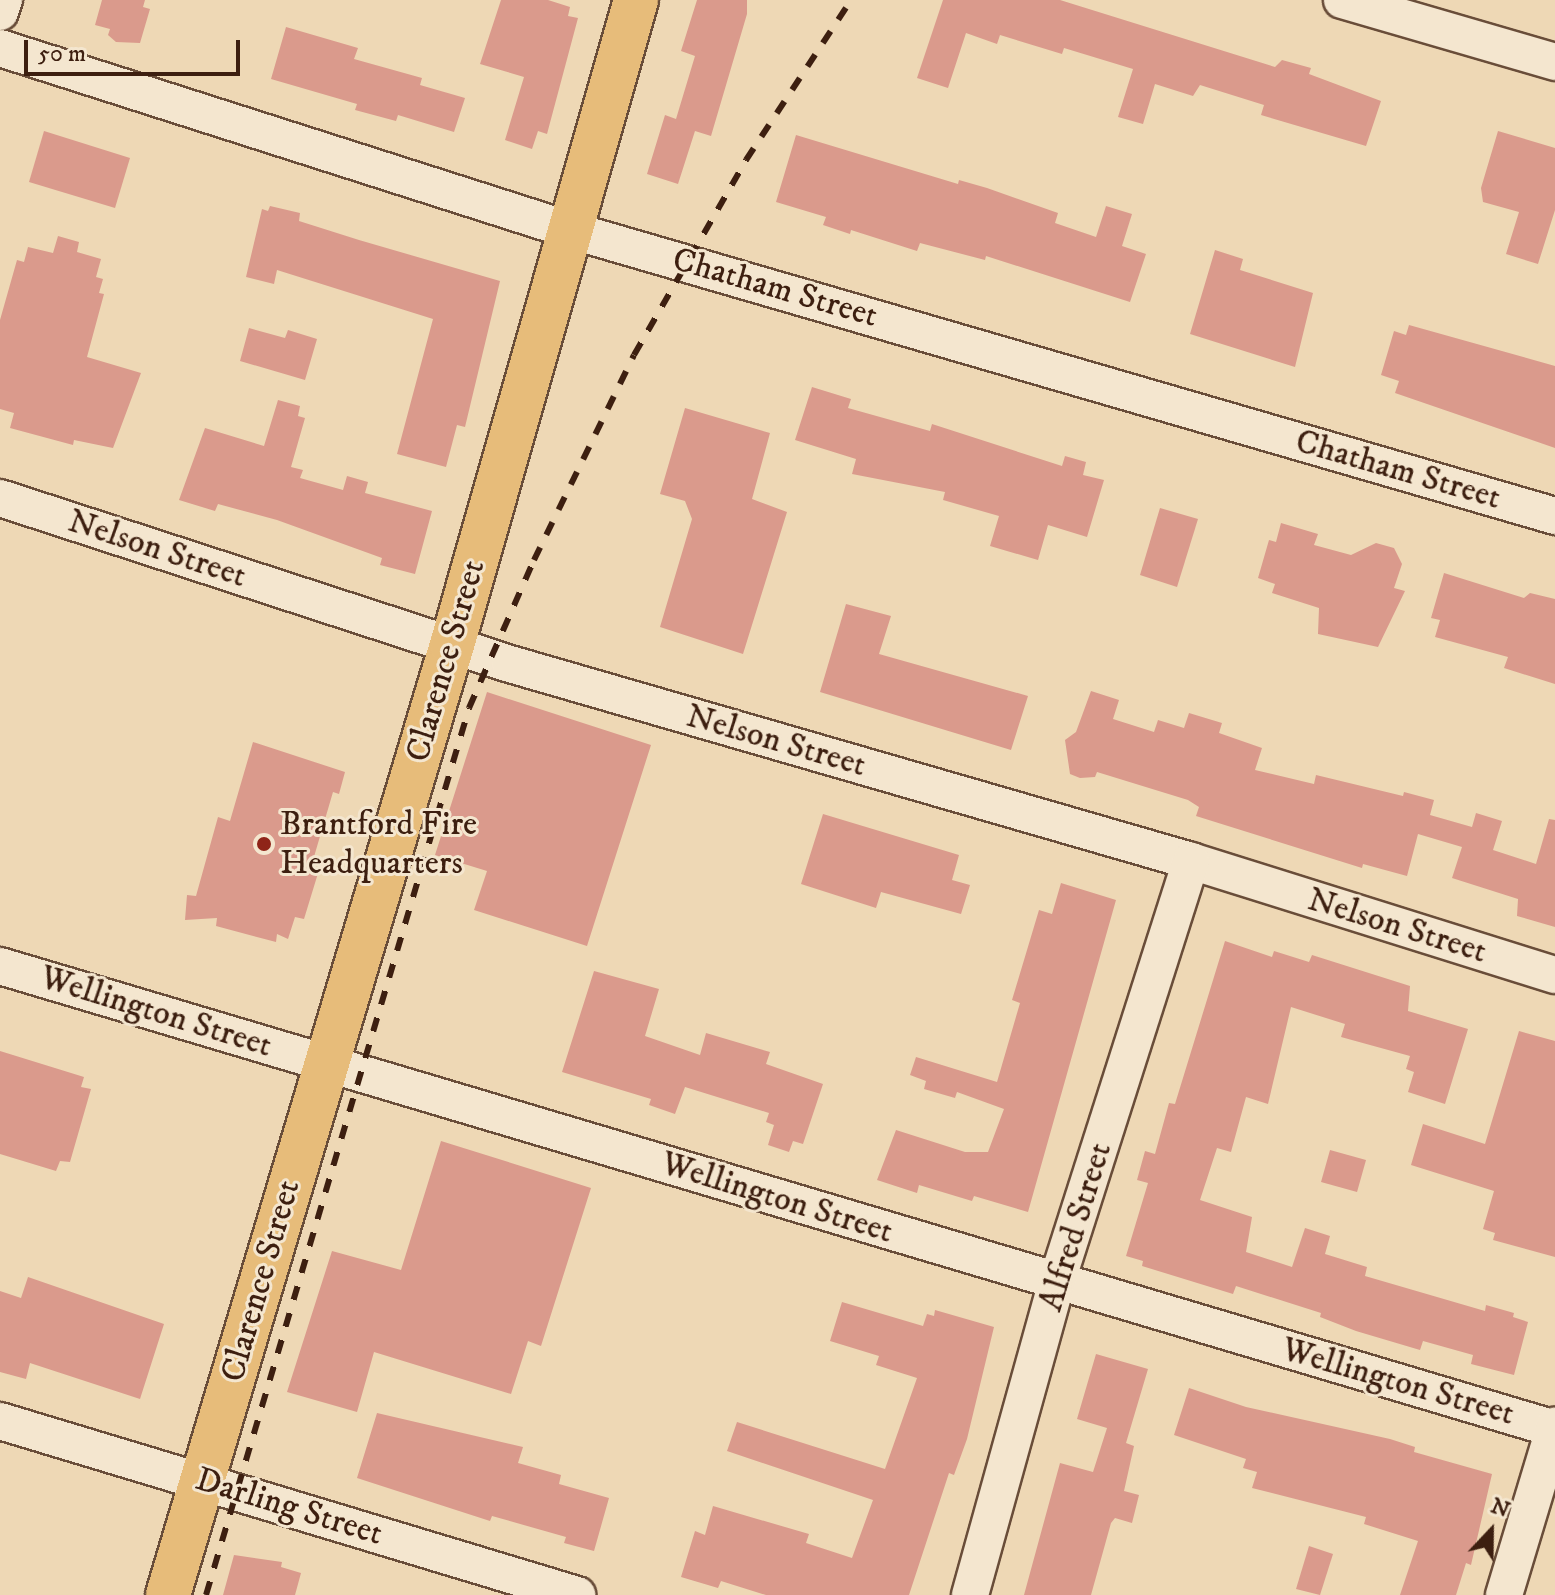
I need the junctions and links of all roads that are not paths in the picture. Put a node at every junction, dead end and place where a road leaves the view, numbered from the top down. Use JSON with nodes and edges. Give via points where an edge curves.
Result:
{"nodes":[{"id":1,"x":4,"y":0,"type":"edge"},
{"id":2,"x":636,"y":0,"type":"edge"},
{"id":3,"x":1342,"y":0,"type":"edge"},
{"id":4,"x":0,"y":12,"type":"edge"},
{"id":5,"x":0,"y":48,"type":"edge"},
{"id":6,"x":1555,"y":62,"type":"edge"},
{"id":7,"x":570,"y":230,"type":"junction"},
{"id":8,"x":0,"y":498,"type":"edge"},
{"id":9,"x":1555,"y":516,"type":"edge"},
{"id":10,"x":452,"y":645,"type":"junction"},
{"id":11,"x":1191,"y":861,"type":"junction"},
{"id":12,"x":0,"y":966,"type":"edge"},
{"id":13,"x":1555,"y":975,"type":"edge"},
{"id":14,"x":326,"y":1064,"type":"junction"},
{"id":15,"x":1057,"y":1281,"type":"junction"},
{"id":16,"x":0,"y":1421,"type":"edge"},
{"id":17,"x":1555,"y":1428,"type":"edge"},
{"id":18,"x":201,"y":1481,"type":"junction"},
{"id":19,"x":168,"y":1595,"type":"edge"},
{"id":20,"x":577,"y":1595,"type":"edge"},
{"id":21,"x":970,"y":1595,"type":"edge"},
{"id":22,"x":1504,"y":1595,"type":"edge"}],
"edges":[{"from":1,"to":4,"type":"street"},
{"from":2,"to":7,"type":"main road","name":"Clarence Street"},
{"from":3,"to":6,"type":"street"},
{"from":5,"to":7,"type":"street","name":"Chatham Street"},
{"from":7,"to":9,"type":"street","name":"Chatham Street"},
{"from":7,"to":10,"type":"main road","name":"Clarence Street"},
{"from":8,"to":10,"type":"street","name":"Nelson Street"},
{"from":10,"to":11,"type":"street","name":"Nelson Street"},
{"from":10,"to":14,"type":"main road","name":"Clarence Street"},
{"from":11,"to":13,"type":"street","name":"Nelson Street"},
{"from":11,"to":15,"type":"street","name":"Alfred Street"},
{"from":12,"to":14,"type":"street","name":"Wellington Street"},
{"from":14,"to":15,"type":"street","name":"Wellington Street"},
{"from":14,"to":18,"type":"main road","name":"Clarence Street"},
{"from":15,"to":17,"type":"street","name":"Wellington Street"},
{"from":15,"to":21,"type":"street","name":"Alfred Street"},
{"from":16,"to":18,"type":"street","name":"Darling Street"},
{"from":17,"to":22,"type":"street"},
{"from":18,"to":19,"type":"main road","name":"Clarence Street"},
{"from":18,"to":20,"type":"street","name":"Darling Street"}]}
